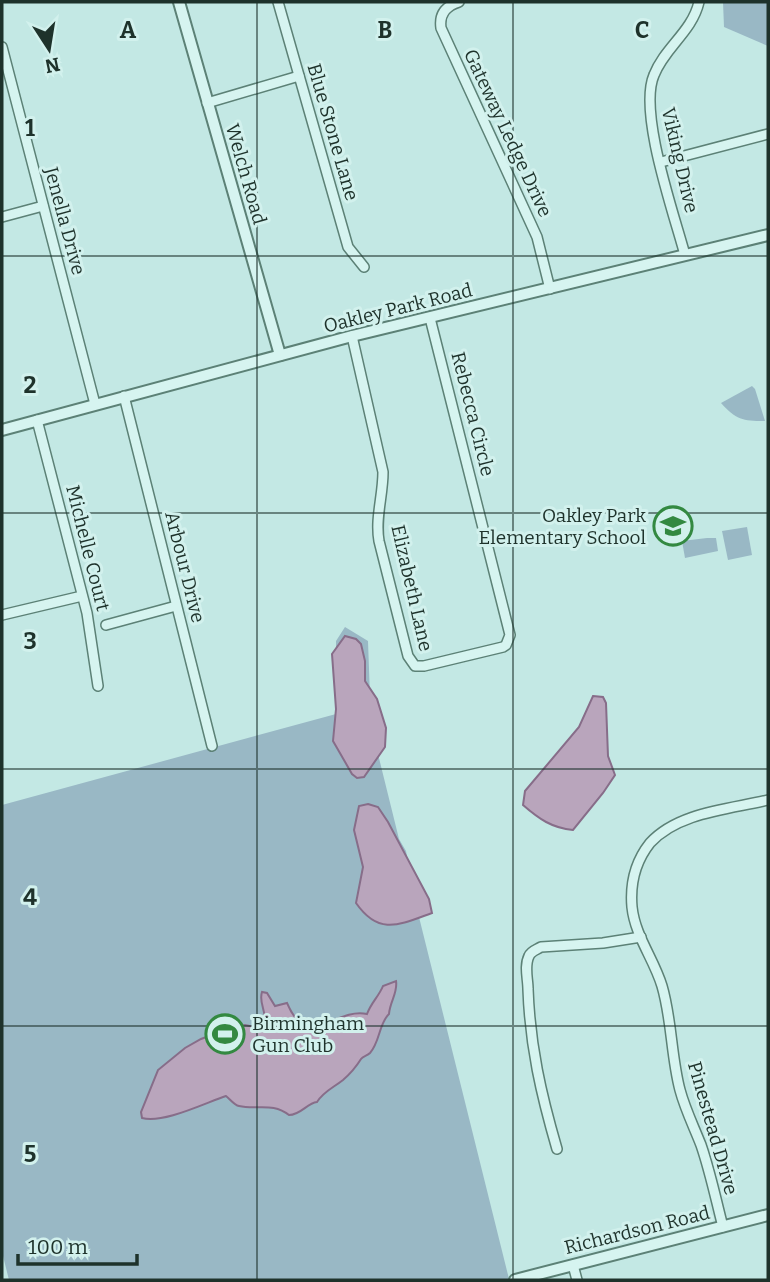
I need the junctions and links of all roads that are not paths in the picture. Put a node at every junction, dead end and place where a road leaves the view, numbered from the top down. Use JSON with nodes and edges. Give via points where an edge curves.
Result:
{"nodes":[{"id":1,"x":179,"y":2,"type":"edge"},
{"id":2,"x":278,"y":2,"type":"edge"},
{"id":3,"x":459,"y":2,"type":"edge"},
{"id":4,"x":699,"y":2,"type":"edge"},
{"id":5,"x":2,"y":47,"type":"edge"},
{"id":6,"x":299,"y":76,"type":"junction"},
{"id":7,"x":207,"y":103,"type":"junction"},
{"id":8,"x":768,"y":134,"type":"edge"},
{"id":9,"x":661,"y":162,"type":"junction"},
{"id":10,"x":43,"y":206,"type":"junction"},
{"id":11,"x":2,"y":217,"type":"edge"},
{"id":12,"x":768,"y":235,"type":"edge"},
{"id":13,"x":685,"y":256,"type":"junction"},
{"id":14,"x":364,"y":267,"type":"dead end"},
{"id":15,"x":551,"y":289,"type":"junction"},
{"id":16,"x":430,"y":318,"type":"junction"},
{"id":17,"x":352,"y":337,"type":"junction"},
{"id":18,"x":280,"y":355,"type":"junction"},
{"id":19,"x":124,"y":396,"type":"junction"},
{"id":20,"x":95,"y":404,"type":"junction"},
{"id":21,"x":37,"y":420,"type":"junction"},
{"id":22,"x":2,"y":430,"type":"edge"},
{"id":23,"x":82,"y":596,"type":"junction"},
{"id":24,"x":176,"y":606,"type":"junction"},
{"id":25,"x":2,"y":615,"type":"edge"},
{"id":26,"x":106,"y":625,"type":"dead end"},
{"id":27,"x":509,"y":641,"type":"joint"},
{"id":28,"x":98,"y":686,"type":"dead end"},
{"id":29,"x":212,"y":746,"type":"dead end"},
{"id":30,"x":768,"y":800,"type":"edge"},
{"id":31,"x":641,"y":937,"type":"junction"},
{"id":32,"x":557,"y":1149,"type":"dead end"},
{"id":33,"x":768,"y":1215,"type":"edge"},
{"id":34,"x":723,"y":1227,"type":"junction"},
{"id":35,"x":573,"y":1265,"type":"junction"},
{"id":36,"x":515,"y":1280,"type":"edge"},
{"id":37,"x":577,"y":1280,"type":"edge"}],
"edges":[{"from":1,"to":7,"type":"street","name":"Welch Road"},
{"from":2,"to":6,"type":"street","name":"Blue Stone Lane"},
{"from":3,"to":15,"type":"street","name":"Gateway Ledge Drive","via":[[442,12],[441,28],[537,237]]},
{"from":4,"to":9,"type":"street","name":"Viking Drive","via":[[652,80],[649,115]]},
{"from":5,"to":10,"type":"street","name":"Jenella Drive"},
{"from":6,"to":7,"type":"street"},
{"from":6,"to":14,"type":"street","name":"Blue Stone Lane","via":[[348,247]]},
{"from":7,"to":18,"type":"street","name":"Welch Road"},
{"from":8,"to":9,"type":"street"},
{"from":9,"to":13,"type":"street","name":"Viking Drive"},
{"from":10,"to":11,"type":"street"},
{"from":10,"to":20,"type":"street","name":"Jenella Drive"},
{"from":12,"to":13,"type":"street","name":"Oakley Park Road"},
{"from":13,"to":15,"type":"street","name":"Oakley Park Road"},
{"from":15,"to":16,"type":"street","name":"Oakley Park Road"},
{"from":16,"to":17,"type":"street","name":"Oakley Park Road"},
{"from":16,"to":27,"type":"street","name":"Rebecca Circle"},
{"from":17,"to":18,"type":"street","name":"Oakley Park Road"},
{"from":17,"to":27,"type":"street","name":"Elizabeth Lane","via":[[383,472],[376,527],[410,661],[424,666],[503,647]]},
{"from":18,"to":19,"type":"street","name":"Oakley Park Road"},
{"from":19,"to":20,"type":"street","name":"Oakley Park Road"},
{"from":19,"to":24,"type":"street","name":"Arbour Drive"},
{"from":20,"to":21,"type":"street","name":"Oakley Park Road"},
{"from":21,"to":22,"type":"street","name":"Oakley Park Road"},
{"from":21,"to":23,"type":"street","name":"Michelle Court"},
{"from":23,"to":25,"type":"street"},
{"from":23,"to":28,"type":"street","name":"Michelle Court"},
{"from":24,"to":26,"type":"street"},
{"from":24,"to":29,"type":"street","name":"Arbour Drive"},
{"from":30,"to":31,"type":"street","name":"Pinestead Drive","via":[[690,819],[651,843],[633,872],[632,909]]},
{"from":31,"to":32,"type":"street","via":[[541,947],[529,956],[530,1030]]},
{"from":31,"to":34,"type":"street","name":"Pinestead Drive","via":[[668,1007],[680,1090],[706,1161]]},
{"from":33,"to":34,"type":"street","name":"Richardson Road"},
{"from":34,"to":35,"type":"street","name":"Richardson Road"},
{"from":35,"to":36,"type":"street","name":"Richardson Road"},
{"from":35,"to":37,"type":"street"}]}
